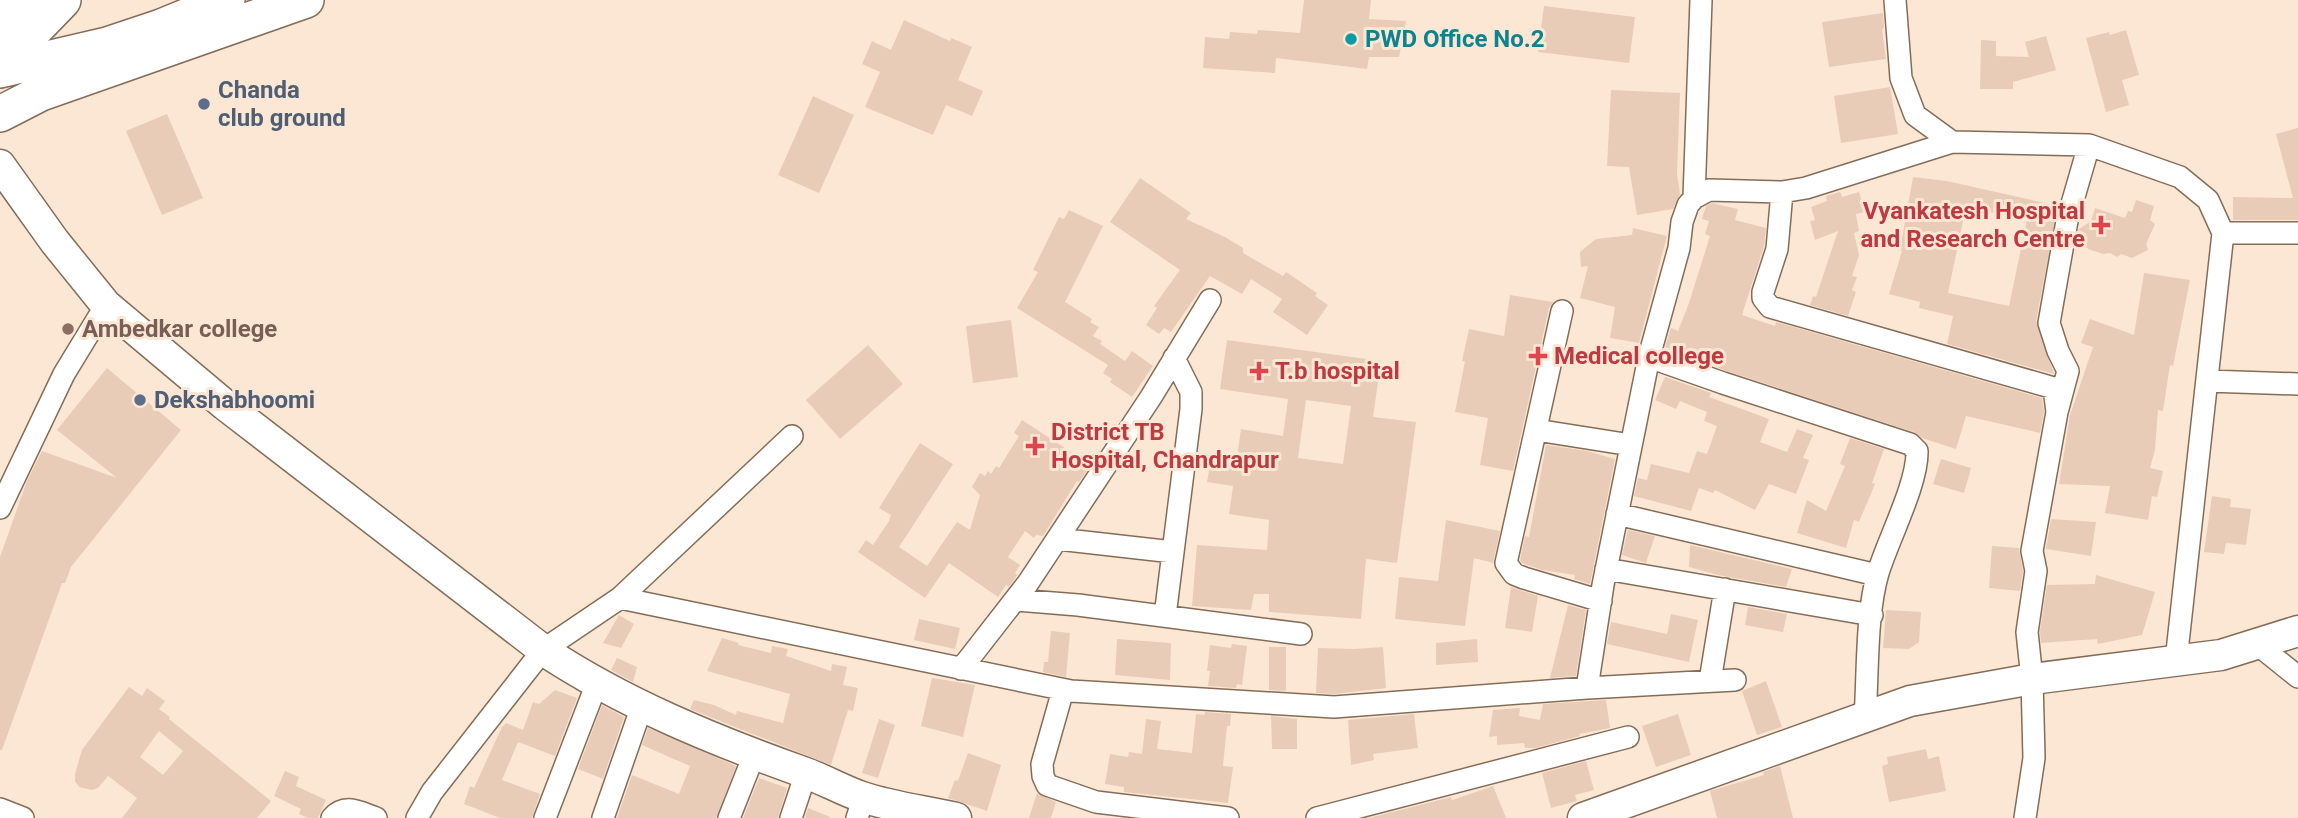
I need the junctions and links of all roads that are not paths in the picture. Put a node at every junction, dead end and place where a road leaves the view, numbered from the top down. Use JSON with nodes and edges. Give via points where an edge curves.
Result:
{"nodes":[{"id":1,"x":62,"y":0,"type":"edge"},
{"id":2,"x":227,"y":0,"type":"edge"},
{"id":3,"x":306,"y":0,"type":"edge"},
{"id":4,"x":1701,"y":0,"type":"edge"},
{"id":5,"x":1895,"y":0,"type":"edge"},
{"id":6,"x":0,"y":64,"type":"edge"},
{"id":7,"x":0,"y":70,"type":"edge"},
{"id":8,"x":0,"y":114,"type":"edge"},
{"id":9,"x":1952,"y":142,"type":"junction"},
{"id":10,"x":2089,"y":145,"type":"junction"},
{"id":11,"x":0,"y":165,"type":"edge"},
{"id":12,"x":1782,"y":192,"type":"junction"},
{"id":13,"x":1694,"y":198,"type":"junction"},
{"id":14,"x":2223,"y":233,"type":"junction"},
{"id":15,"x":2298,"y":233,"type":"edge"},
{"id":16,"x":1210,"y":300,"type":"dead end"},
{"id":17,"x":106,"y":305,"type":"junction"},
{"id":18,"x":1562,"y":312,"type":"dead end"},
{"id":19,"x":1649,"y":357,"type":"junction"},
{"id":20,"x":1174,"y":358,"type":"junction"},
{"id":21,"x":2208,"y":381,"type":"junction"},
{"id":22,"x":2298,"y":384,"type":"edge"},
{"id":23,"x":2057,"y":412,"type":"junction"},
{"id":24,"x":1536,"y":430,"type":"junction"},
{"id":25,"x":792,"y":436,"type":"dead end"},
{"id":26,"x":1631,"y":445,"type":"junction"},
{"id":27,"x":0,"y":508,"type":"edge"},
{"id":28,"x":1617,"y":514,"type":"junction"},
{"id":29,"x":1058,"y":539,"type":"junction"},
{"id":30,"x":1173,"y":552,"type":"junction"},
{"id":31,"x":1606,"y":569,"type":"junction"},
{"id":32,"x":1877,"y":575,"type":"junction"},
{"id":33,"x":1725,"y":589,"type":"junction"},
{"id":34,"x":620,"y":597,"type":"junction"},
{"id":35,"x":1015,"y":600,"type":"junction"},
{"id":36,"x":1601,"y":601,"type":"junction"},
{"id":37,"x":1871,"y":615,"type":"junction"},
{"id":38,"x":1165,"y":617,"type":"junction"},
{"id":39,"x":2298,"y":631,"type":"edge"},
{"id":40,"x":1301,"y":634,"type":"dead end"},
{"id":41,"x":2257,"y":644,"type":"junction"},
{"id":42,"x":544,"y":650,"type":"junction"},
{"id":43,"x":2176,"y":661,"type":"junction"},
{"id":44,"x":961,"y":669,"type":"junction"},
{"id":45,"x":2298,"y":677,"type":"edge"},
{"id":46,"x":2032,"y":679,"type":"junction"},
{"id":47,"x":1735,"y":680,"type":"dead end"},
{"id":48,"x":1710,"y":681,"type":"junction"},
{"id":49,"x":597,"y":683,"type":"junction"},
{"id":50,"x":1587,"y":688,"type":"junction"},
{"id":51,"x":1063,"y":690,"type":"junction"},
{"id":52,"x":642,"y":706,"type":"junction"},
{"id":53,"x":1865,"y":718,"type":"junction"},
{"id":54,"x":1628,"y":737,"type":"dead end"},
{"id":55,"x":754,"y":755,"type":"junction"},
{"id":56,"x":806,"y":773,"type":"junction"},
{"id":57,"x":860,"y":808,"type":"edge"},
{"id":58,"x":0,"y":809,"type":"edge"},
{"id":59,"x":1595,"y":816,"type":"edge"},
{"id":60,"x":23,"y":818,"type":"edge"},
{"id":61,"x":332,"y":818,"type":"edge"},
{"id":62,"x":376,"y":818,"type":"edge"},
{"id":63,"x":417,"y":818,"type":"edge"},
{"id":64,"x":545,"y":818,"type":"edge"},
{"id":65,"x":603,"y":818,"type":"edge"},
{"id":66,"x":729,"y":818,"type":"edge"},
{"id":67,"x":791,"y":818,"type":"edge"},
{"id":68,"x":956,"y":818,"type":"edge"},
{"id":69,"x":1228,"y":818,"type":"edge"},
{"id":70,"x":1317,"y":818,"type":"edge"},
{"id":71,"x":2025,"y":818,"type":"edge"}],
"edges":[{"from":1,"to":6,"type":"highway"},
{"from":2,"to":7,"type":"main road","via":[[107,45]]},
{"from":3,"to":8,"type":"main road","via":[[41,93]]},
{"from":4,"to":13,"type":"street"},
{"from":5,"to":9,"type":"street","via":[[1900,78],[1915,115]]},
{"from":9,"to":10,"type":"street"},
{"from":9,"to":12,"type":"street","via":[[1822,184]]},
{"from":10,"to":14,"type":"street","via":[[2180,177],[2208,200]]},
{"from":10,"to":23,"type":"street","via":[[2067,221],[2049,323],[2068,371]]},
{"from":11,"to":17,"type":"main road"},
{"from":12,"to":13,"type":"street","via":[[1709,190]]},
{"from":12,"to":23,"type":"street","via":[[1777,249],[1763,292],[1770,307],[2054,388]]},
{"from":13,"to":19,"type":"street","via":[[1682,222]]},
{"from":14,"to":15,"type":"street"},
{"from":14,"to":21,"type":"street"},
{"from":16,"to":20,"type":"street"},
{"from":17,"to":27,"type":"street","via":[[64,373]]},
{"from":17,"to":42,"type":"main road","via":[[225,405]]},
{"from":18,"to":24,"type":"street"},
{"from":19,"to":26,"type":"street"},
{"from":19,"to":32,"type":"street","via":[[1910,444],[1917,451],[1911,480]]},
{"from":20,"to":29,"type":"street"},
{"from":20,"to":30,"type":"street","via":[[1191,392],[1191,409]]},
{"from":21,"to":22,"type":"street"},
{"from":21,"to":43,"type":"street"},
{"from":23,"to":46,"type":"street","via":[[2032,551],[2036,571],[2027,632]]},
{"from":24,"to":26,"type":"street"},
{"from":24,"to":36,"type":"street","via":[[1506,563],[1524,578]]},
{"from":25,"to":34,"type":"street"},
{"from":26,"to":28,"type":"street"},
{"from":28,"to":31,"type":"street"},
{"from":28,"to":32,"type":"street"},
{"from":29,"to":30,"type":"street"},
{"from":29,"to":35,"type":"street"},
{"from":30,"to":38,"type":"street"},
{"from":31,"to":33,"type":"street"},
{"from":31,"to":36,"type":"street"},
{"from":32,"to":37,"type":"street"},
{"from":33,"to":37,"type":"street"},
{"from":33,"to":48,"type":"street"},
{"from":34,"to":42,"type":"street"},
{"from":34,"to":44,"type":"street"},
{"from":35,"to":38,"type":"street"},
{"from":35,"to":44,"type":"street"},
{"from":36,"to":50,"type":"street"},
{"from":37,"to":53,"type":"street"},
{"from":38,"to":40,"type":"street"},
{"from":39,"to":41,"type":"main road"},
{"from":41,"to":43,"type":"main road"},
{"from":41,"to":45,"type":"street"},
{"from":42,"to":49,"type":"main road"},
{"from":42,"to":63,"type":"street","via":[[432,792]]},
{"from":43,"to":46,"type":"main road"},
{"from":44,"to":51,"type":"street"},
{"from":46,"to":53,"type":"main road","via":[[1910,701]]},
{"from":46,"to":71,"type":"street","via":[[2034,758]]},
{"from":47,"to":48,"type":"street"},
{"from":48,"to":50,"type":"street"},
{"from":49,"to":52,"type":"main road"},
{"from":49,"to":64,"type":"street"},
{"from":50,"to":51,"type":"street","via":[[1334,707]]},
{"from":51,"to":69,"type":"street","via":[[1042,764],[1047,785],[1097,802]]},
{"from":52,"to":55,"type":"main road"},
{"from":52,"to":65,"type":"street"},
{"from":53,"to":59,"type":"main road"},
{"from":54,"to":70,"type":"street"},
{"from":55,"to":56,"type":"main road"},
{"from":55,"to":66,"type":"street"},
{"from":56,"to":57,"type":"main road"},
{"from":56,"to":67,"type":"street"},
{"from":57,"to":68,"type":"main road"},
{"from":58,"to":60,"type":"street"},
{"from":61,"to":62,"type":"street","via":[[347,808]]}]}
